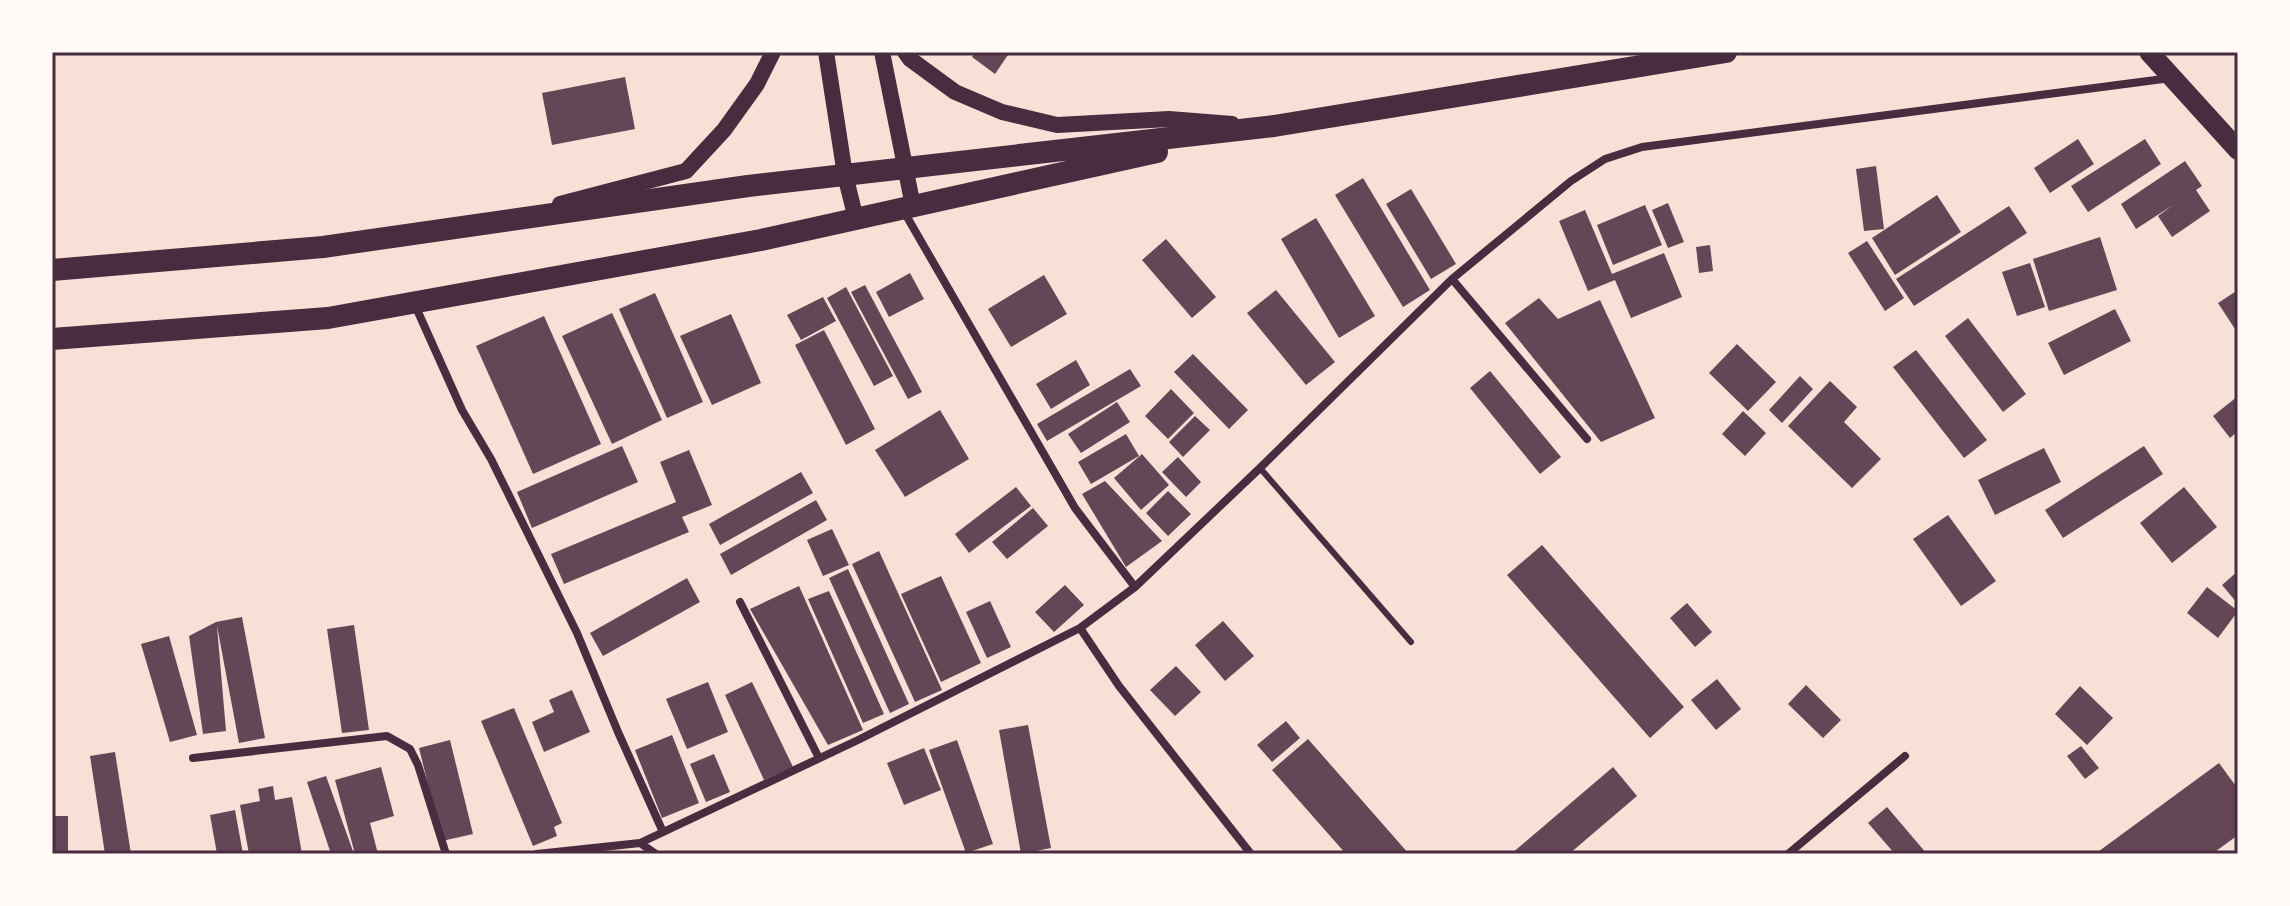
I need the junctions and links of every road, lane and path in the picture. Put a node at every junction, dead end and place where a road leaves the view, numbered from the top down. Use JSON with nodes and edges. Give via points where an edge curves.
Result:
{"nodes":[{"id":1,"x":773,"y":52,"type":"edge"},
{"id":2,"x":826,"y":52,"type":"edge"},
{"id":3,"x":882,"y":52,"type":"edge"},
{"id":4,"x":905,"y":52,"type":"edge"},
{"id":5,"x":1726,"y":52,"type":"edge"},
{"id":6,"x":2149,"y":52,"type":"edge"},
{"id":7,"x":2173,"y":78,"type":"junction"},
{"id":8,"x":1274,"y":126,"type":"junction"},
{"id":9,"x":2238,"y":150,"type":"edge"},
{"id":10,"x":905,"y":168,"type":"junction"},
{"id":11,"x":845,"y":175,"type":"junction"},
{"id":12,"x":908,"y":208,"type":"junction"},
{"id":13,"x":856,"y":219,"type":"junction"},
{"id":14,"x":480,"y":225,"type":"junction"},
{"id":15,"x":52,"y":270,"type":"edge"},
{"id":16,"x":1452,"y":279,"type":"junction"},
{"id":17,"x":414,"y":302,"type":"junction"},
{"id":18,"x":52,"y":339,"type":"edge"},
{"id":19,"x":1587,"y":439,"type":"dead end"},
{"id":20,"x":1260,"y":468,"type":"junction"},
{"id":21,"x":1135,"y":587,"type":"junction"},
{"id":22,"x":740,"y":602,"type":"dead end"},
{"id":23,"x":1080,"y":628,"type":"junction"},
{"id":24,"x":1411,"y":642,"type":"dead end"},
{"id":25,"x":1905,"y":756,"type":"dead end"},
{"id":26,"x":193,"y":758,"type":"dead end"},
{"id":27,"x":819,"y":758,"type":"junction"},
{"id":28,"x":663,"y":832,"type":"junction"},
{"id":29,"x":640,"y":843,"type":"junction"},
{"id":30,"x":446,"y":854,"type":"edge"},
{"id":31,"x":537,"y":854,"type":"edge"},
{"id":32,"x":656,"y":854,"type":"edge"},
{"id":33,"x":1251,"y":854,"type":"edge"},
{"id":34,"x":1788,"y":854,"type":"edge"}],
"edges":[{"from":1,"to":14,"type":"main road","via":[[724,130],[686,171]]},
{"from":2,"to":11,"type":"main road"},
{"from":3,"to":10,"type":"main road"},
{"from":4,"to":8,"type":"main road","via":[[955,92],[1002,112],[1057,125],[1169,119]]},
{"from":5,"to":8,"type":"highway"},
{"from":6,"to":7,"type":"main road"},
{"from":7,"to":9,"type":"main road"},
{"from":7,"to":16,"type":"street","via":[[1642,147],[1605,159],[1571,181]]},
{"from":8,"to":10,"type":"highway"},
{"from":8,"to":12,"type":"highway"},
{"from":10,"to":11,"type":"highway"},
{"from":10,"to":12,"type":"main road"},
{"from":11,"to":13,"type":"main road"},
{"from":11,"to":14,"type":"highway"},
{"from":12,"to":13,"type":"highway"},
{"from":12,"to":21,"type":"street","via":[[1075,508]]},
{"from":13,"to":17,"type":"highway"},
{"from":14,"to":15,"type":"highway","via":[[323,247]]},
{"from":16,"to":19,"type":"street"},
{"from":16,"to":20,"type":"street"},
{"from":17,"to":18,"type":"highway","via":[[328,318]]},
{"from":17,"to":28,"type":"street","via":[[462,410],[577,633]]},
{"from":20,"to":21,"type":"street"},
{"from":20,"to":24,"type":"lane"},
{"from":21,"to":23,"type":"street"},
{"from":22,"to":27,"type":"street"},
{"from":23,"to":27,"type":"street"},
{"from":23,"to":33,"type":"street"},
{"from":25,"to":34,"type":"street"},
{"from":26,"to":30,"type":"street","via":[[387,736],[410,749]]},
{"from":27,"to":28,"type":"street"},
{"from":28,"to":29,"type":"street"},
{"from":29,"to":31,"type":"street"},
{"from":29,"to":32,"type":"street"}]}
